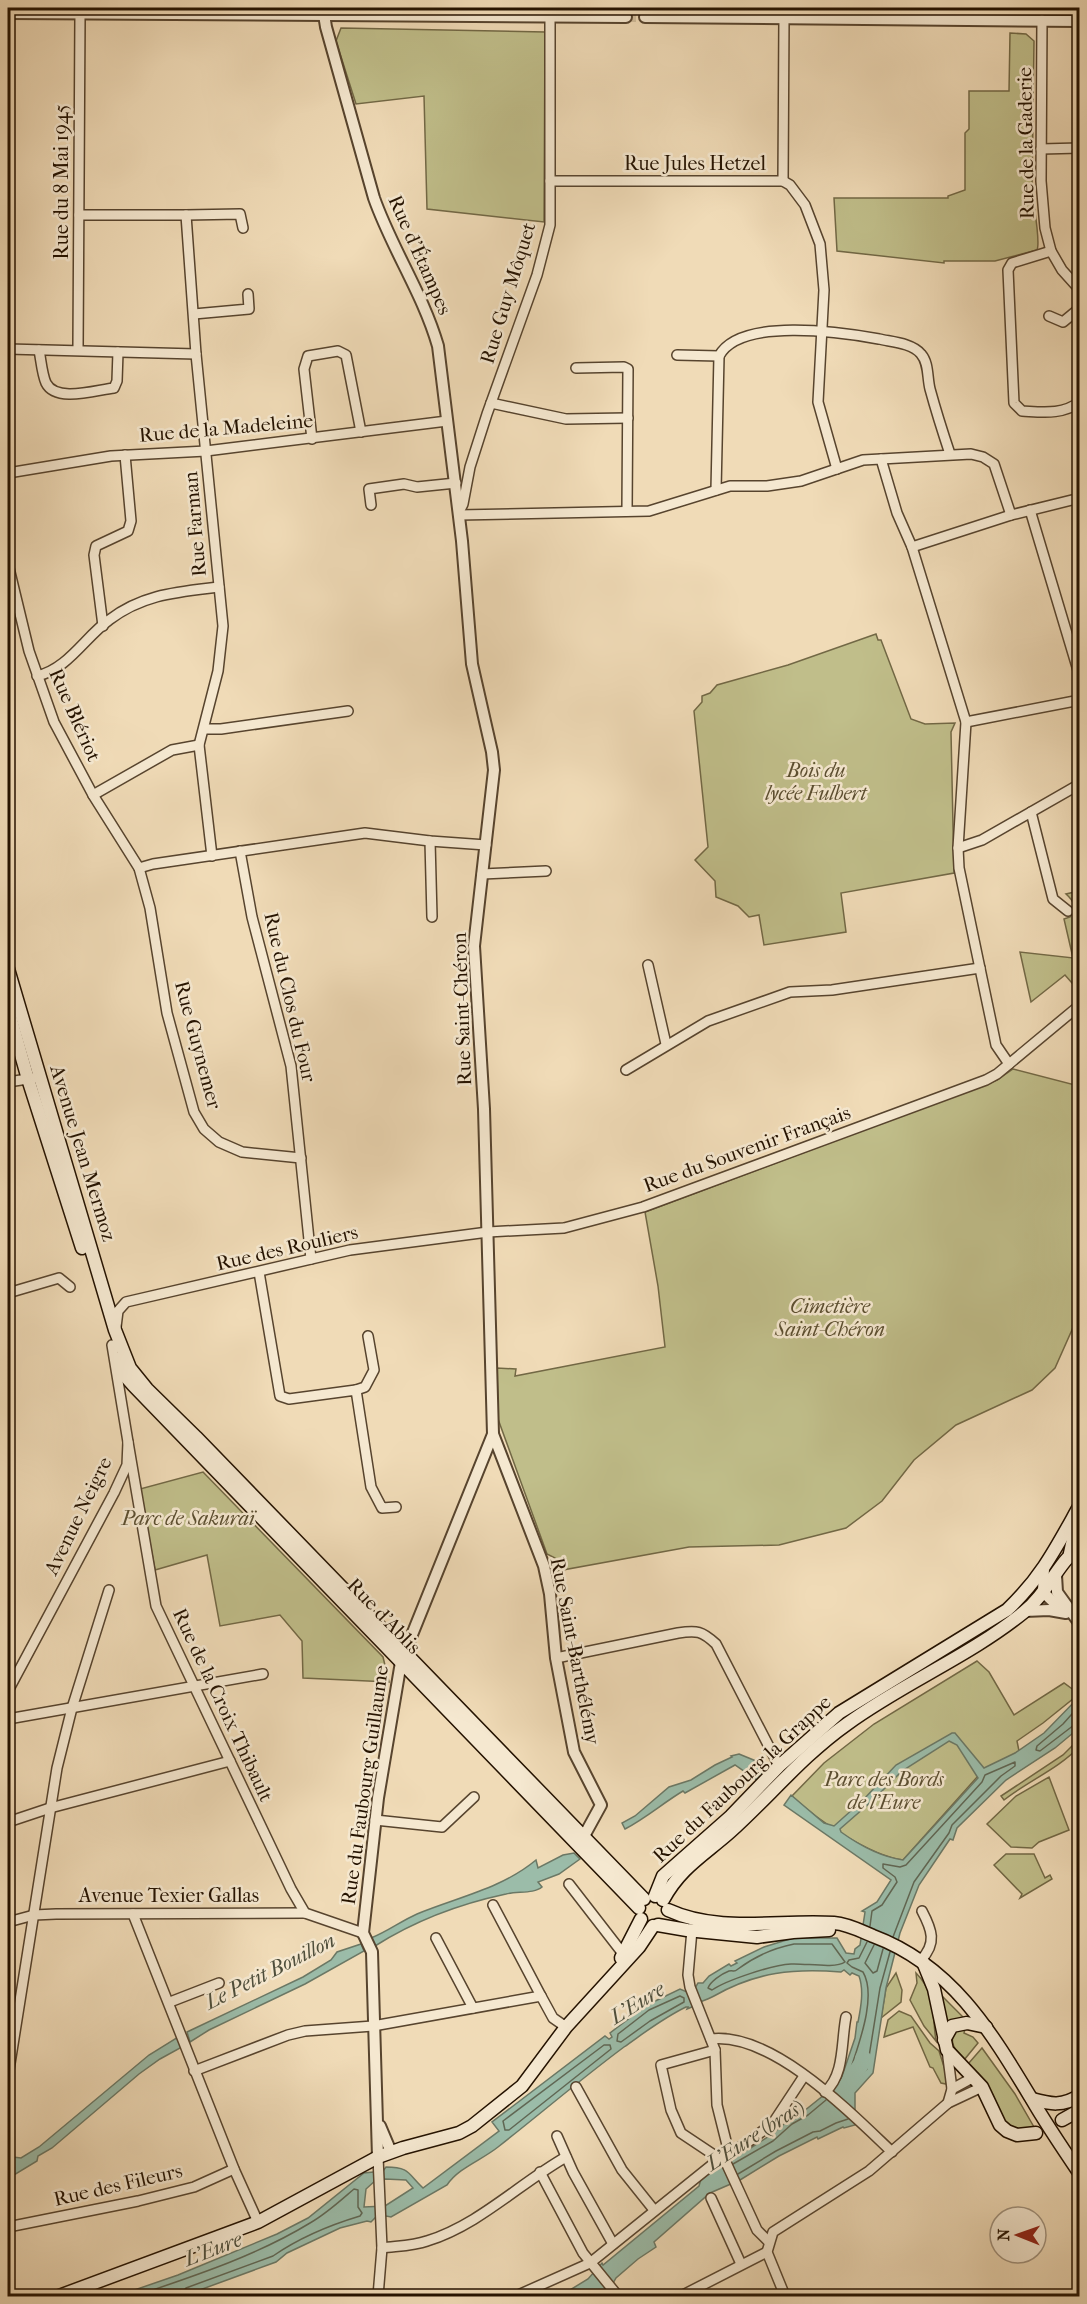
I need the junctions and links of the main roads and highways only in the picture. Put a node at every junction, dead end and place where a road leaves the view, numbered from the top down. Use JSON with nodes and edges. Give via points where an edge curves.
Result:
{"nodes":[{"id":1,"x":8,"y":969,"type":"edge"},
{"id":2,"x":8,"y":1009,"type":"edge"},
{"id":3,"x":33,"y":1078,"type":"junction"},
{"id":4,"x":117,"y":1346,"type":"junction"},
{"id":5,"x":128,"y":1372,"type":"junction"},
{"id":6,"x":1080,"y":1505,"type":"edge"},
{"id":7,"x":1080,"y":1511,"type":"edge"},
{"id":8,"x":1077,"y":1529,"type":"edge"},
{"id":9,"x":1061,"y":1538,"type":"junction"},
{"id":10,"x":1075,"y":1550,"type":"edge"},
{"id":11,"x":1050,"y":1572,"type":"junction"},
{"id":12,"x":403,"y":1657,"type":"junction"},
{"id":13,"x":652,"y":1903,"type":"junction"},
{"id":14,"x":656,"y":1926,"type":"junction"},
{"id":15,"x":861,"y":1930,"type":"junction"},
{"id":16,"x":922,"y":1961,"type":"junction"},
{"id":17,"x":580,"y":2011,"type":"junction"},
{"id":18,"x":986,"y":2026,"type":"junction"},
{"id":19,"x":946,"y":2045,"type":"junction"},
{"id":20,"x":1080,"y":2096,"type":"edge"},
{"id":21,"x":1032,"y":2099,"type":"junction"},
{"id":22,"x":1080,"y":2110,"type":"edge"},
{"id":23,"x":1062,"y":2120,"type":"dead end"},
{"id":24,"x":1036,"y":2133,"type":"dead end"},
{"id":25,"x":1080,"y":2174,"type":"edge"},
{"id":26,"x":59,"y":2296,"type":"edge"}],
"edges":[{"from":1,"to":3,"type":"main road","name":"Avenue Jean Mermoz"},
{"from":2,"to":3,"type":"main road","name":"Avenue Jean Mermoz"},
{"from":3,"to":4,"type":"main road","name":"Avenue Jean Mermoz"},
{"from":3,"to":4,"type":"main road","name":"Avenue Jean Mermoz"},
{"from":4,"to":5,"type":"main road","name":"Rue d'Ablis"},
{"from":5,"to":12,"type":"main road","name":"Rue d'Ablis","via":[[196,1437]]},
{"from":5,"to":12,"type":"main road","name":"Rue d'Ablis","via":[[159,1412]]},
{"from":6,"to":9,"type":"main road","name":"Rue du Faubourg la Grappe"},
{"from":7,"to":8,"type":"main road"},
{"from":8,"to":9,"type":"main road"},
{"from":8,"to":10,"type":"main road"},
{"from":9,"to":11,"type":"main road","name":"Rue du Faubourg la Grappe"},
{"from":10,"to":11,"type":"main road","name":"Rue du Faubourg la Grappe"},
{"from":11,"to":13,"type":"main road","name":"Rue du Faubourg la Grappe","via":[[1043,1592],[1025,1611],[847,1724],[813,1750]]},
{"from":11,"to":13,"type":"main road","name":"Rue du Faubourg la Grappe","via":[[1007,1610],[839,1713],[663,1876]]},
{"from":12,"to":13,"type":"main road","name":"Rue d'Ablis"},
{"from":12,"to":13,"type":"main road","name":"Rue d'Ablis","via":[[604,1872]]},
{"from":13,"to":14,"type":"main road","via":[[648,1925]]},
{"from":13,"to":14,"type":"main road","via":[[666,1920]]},
{"from":13,"to":15,"type":"main road","via":[[693,1920],[813,1921]]},
{"from":13,"to":17,"type":"main road","via":[[624,1955]]},
{"from":14,"to":15,"type":"main road","via":[[766,1937],[814,1930]]},
{"from":14,"to":17,"type":"main road"},
{"from":15,"to":16,"type":"main road"},
{"from":16,"to":18,"type":"main road","via":[[964,1999]]},
{"from":16,"to":19,"type":"main road","via":[[934,1989]]},
{"from":17,"to":26,"type":"main road","via":[[522,2086],[472,2126],[391,2152],[379,2163],[258,2222]]},
{"from":18,"to":19,"type":"main road","via":[[952,2026]]},
{"from":18,"to":21,"type":"main road"},
{"from":19,"to":24,"type":"main road","via":[[978,2082],[1000,2125],[1017,2135]]},
{"from":20,"to":21,"type":"main road","via":[[1061,2104]]},
{"from":21,"to":25,"type":"main road"},
{"from":22,"to":23,"type":"main road"}]}
